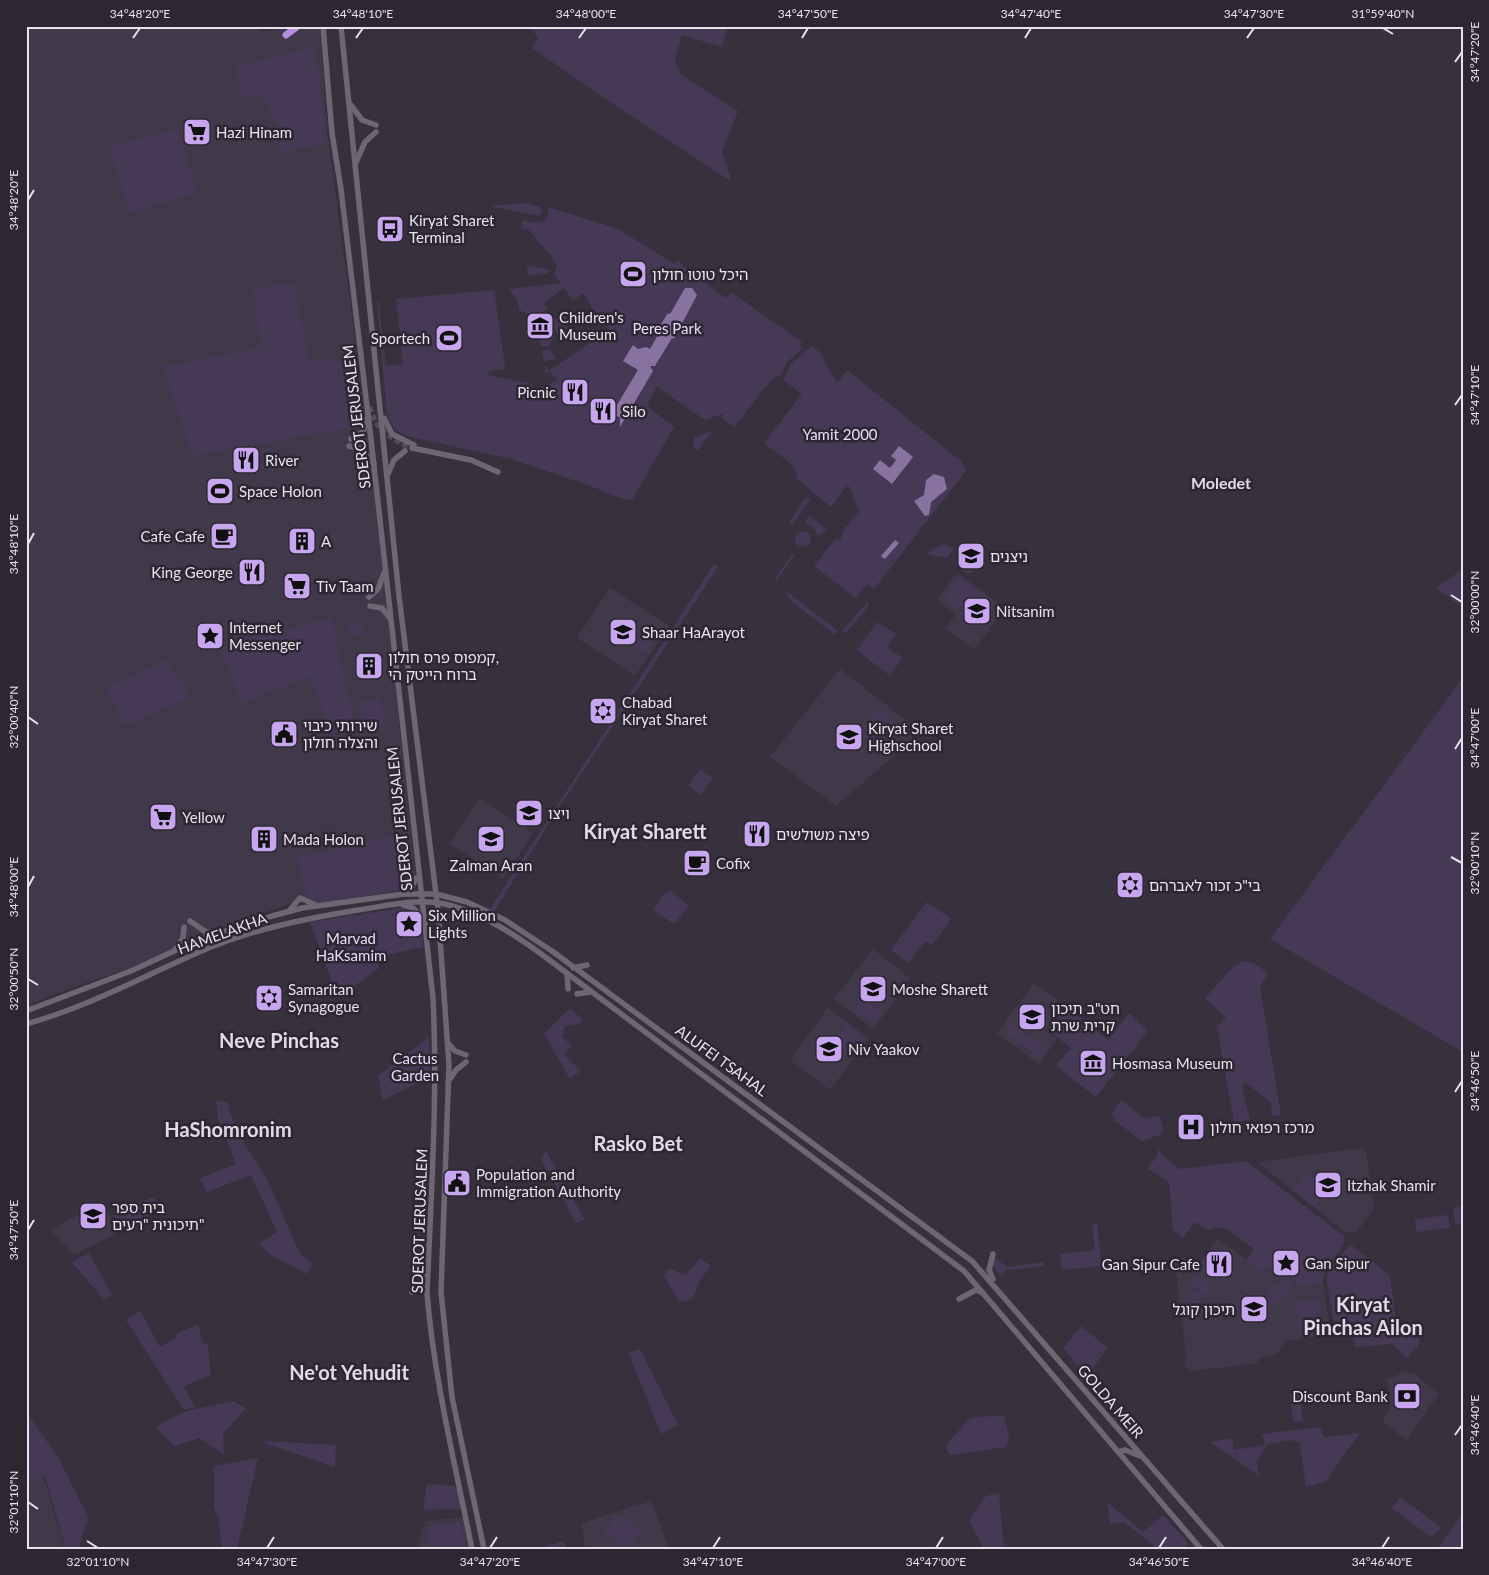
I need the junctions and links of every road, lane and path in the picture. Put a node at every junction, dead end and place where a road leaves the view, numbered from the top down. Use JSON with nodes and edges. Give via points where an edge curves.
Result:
{"nodes":[{"id":1,"x":298,"y":26,"type":"edge"},
{"id":2,"x":323,"y":26,"type":"edge"},
{"id":3,"x":341,"y":26,"type":"edge"},
{"id":4,"x":286,"y":35,"type":"dead end"},
{"id":5,"x":348,"y":100,"type":"junction"},
{"id":6,"x":376,"y":125,"type":"dead end"},
{"id":7,"x":376,"y":132,"type":"dead end"},
{"id":8,"x":355,"y":164,"type":"junction"},
{"id":9,"x":356,"y":316,"type":"junction"},
{"id":10,"x":366,"y":401,"type":"junction"},
{"id":11,"x":379,"y":405,"type":"junction"},
{"id":12,"x":370,"y":407,"type":"tunnel mouth"},
{"id":13,"x":405,"y":451,"type":"dead end"},
{"id":14,"x":374,"y":464,"type":"junction"},
{"id":15,"x":498,"y":472,"type":"dead end"},
{"id":16,"x":387,"y":483,"type":"junction"},
{"id":17,"x":385,"y":569,"type":"junction"},
{"id":18,"x":369,"y":597,"type":"dead end"},
{"id":19,"x":370,"y":606,"type":"dead end"},
{"id":20,"x":391,"y":622,"type":"junction"},
{"id":21,"x":418,"y":874,"type":"junction"},
{"id":22,"x":420,"y":893,"type":"junction"},
{"id":23,"x":404,"y":894,"type":"junction"},
{"id":24,"x":436,"y":894,"type":"junction"},
{"id":25,"x":421,"y":902,"type":"junction"},
{"id":26,"x":437,"y":903,"type":"junction"},
{"id":27,"x":396,"y":904,"type":"junction"},
{"id":28,"x":318,"y":906,"type":"junction"},
{"id":29,"x":289,"y":911,"type":"junction"},
{"id":30,"x":424,"y":919,"type":"junction"},
{"id":31,"x":190,"y":921,"type":"dead end"},
{"id":32,"x":184,"y":927,"type":"dead end"},
{"id":33,"x":217,"y":933,"type":"junction"},
{"id":34,"x":175,"y":950,"type":"junction"},
{"id":35,"x":587,"y":965,"type":"dead end"},
{"id":36,"x":573,"y":968,"type":"junction"},
{"id":37,"x":567,"y":974,"type":"junction"},
{"id":38,"x":568,"y":989,"type":"dead end"},
{"id":39,"x":590,"y":992,"type":"junction"},
{"id":40,"x":577,"y":994,"type":"dead end"},
{"id":41,"x":26,"y":1011,"type":"edge"},
{"id":42,"x":26,"y":1024,"type":"edge"},
{"id":43,"x":448,"y":1042,"type":"junction"},
{"id":44,"x":466,"y":1055,"type":"dead end"},
{"id":45,"x":466,"y":1062,"type":"dead end"},
{"id":46,"x":447,"y":1084,"type":"junction"},
{"id":47,"x":993,"y":1254,"type":"dead end"},
{"id":48,"x":428,"y":1266,"type":"junction"},
{"id":49,"x":981,"y":1268,"type":"joint"},
{"id":50,"x":973,"y":1280,"type":"joint"},
{"id":51,"x":995,"y":1286,"type":"junction"},
{"id":52,"x":412,"y":1292,"type":"dead end"},
{"id":53,"x":988,"y":1296,"type":"junction"},
{"id":54,"x":959,"y":1299,"type":"dead end"},
{"id":55,"x":1118,"y":1452,"type":"junction"},
{"id":56,"x":1144,"y":1458,"type":"junction"},
{"id":57,"x":1216,"y":1540,"type":"junction"},
{"id":58,"x":472,"y":1549,"type":"edge"},
{"id":59,"x":484,"y":1549,"type":"edge"},
{"id":60,"x":1201,"y":1549,"type":"edge"},
{"id":61,"x":1214,"y":1549,"type":"edge"},
{"id":62,"x":1223,"y":1549,"type":"edge"}],
"edges":[{"from":1,"to":4,"type":"highway"},
{"from":2,"to":9,"type":"main road","name":"SDEROT JERUSALEM","via":[[332,133]]},
{"from":3,"to":5,"type":"main road","name":"SDEROT JERUSALEM"},
{"from":5,"to":6,"type":"main road","via":[[358,118]]},
{"from":5,"to":8,"type":"main road","name":"SDEROT JERUSALEM"},
{"from":7,"to":8,"type":"main road","via":[[365,142]]},
{"from":8,"to":11,"type":"main road","name":"SDEROT JERUSALEM"},
{"from":9,"to":10,"type":"main road","name":"SDEROT JERUSALEM"},
{"from":9,"to":12,"type":"main road"},
{"from":10,"to":14,"type":"main road","name":"SDEROT JERUSALEM"},
{"from":10,"to":14,"type":"main road","via":[[365,428],[350,442]]},
{"from":11,"to":15,"type":"main road","via":[[391,432],[413,446],[471,460]]},
{"from":11,"to":16,"type":"main road","name":"SDEROT JERUSALEM"},
{"from":13,"to":16,"type":"main road","via":[[390,465]]},
{"from":14,"to":17,"type":"main road","name":"SDEROT JERUSALEM"},
{"from":16,"to":24,"type":"main road","name":"SDEROT JERUSALEM"},
{"from":17,"to":18,"type":"main road","via":[[378,590]]},
{"from":17,"to":20,"type":"main road","name":"SDEROT JERUSALEM"},
{"from":19,"to":20,"type":"main road","via":[[382,608]]},
{"from":20,"to":21,"type":"main road","name":"SDEROT JERUSALEM"},
{"from":21,"to":22,"type":"main road","name":"SDEROT JERUSALEM"},
{"from":21,"to":23,"type":"main road","via":[[416,882]]},
{"from":22,"to":23,"type":"main road","name":"HAMELAKHA"},
{"from":22,"to":24,"type":"main road","name":"HAMELAKHA"},
{"from":22,"to":25,"type":"main road","name":"SDEROT JERUSALEM"},
{"from":23,"to":28,"type":"main road","name":"HAMELAKHA"},
{"from":24,"to":26,"type":"main road","name":"SDEROT JERUSALEM"},
{"from":24,"to":36,"type":"main road","name":"ALUFEI TSAHAL","via":[[467,902],[505,920]]},
{"from":25,"to":26,"type":"main road","name":"HAMELAKHA"},
{"from":25,"to":27,"type":"main road","name":"HAMELAKHA"},
{"from":25,"to":30,"type":"main road","name":"SDEROT JERUSALEM"},
{"from":26,"to":37,"type":"main road","name":"ALUFEI TSAHAL","via":[[501,927]]},
{"from":26,"to":43,"type":"main road","name":"SDEROT JERUSALEM"},
{"from":27,"to":30,"type":"main road","via":[[412,908]]},
{"from":27,"to":42,"type":"main road","name":"HAMELAKHA","via":[[305,919],[252,933],[198,952],[131,985],[50,1018]]},
{"from":28,"to":29,"type":"main road","name":"HAMELAKHA"},
{"from":28,"to":29,"type":"main road","via":[[300,898]]},
{"from":29,"to":33,"type":"main road","name":"HAMELAKHA"},
{"from":30,"to":48,"type":"main road","name":"SDEROT JERUSALEM","via":[[436,1063]]},
{"from":31,"to":33,"type":"main road","via":[[206,932]]},
{"from":32,"to":34,"type":"main road"},
{"from":33,"to":34,"type":"main road","name":"HAMELAKHA"},
{"from":34,"to":41,"type":"main road","name":"HAMELAKHA","via":[[131,971]]},
{"from":35,"to":36,"type":"main road"},
{"from":36,"to":49,"type":"main road","name":"ALUFEI TSAHAL"},
{"from":37,"to":38,"type":"main road"},
{"from":37,"to":39,"type":"main road","name":"ALUFEI TSAHAL"},
{"from":39,"to":40,"type":"main road"},
{"from":39,"to":50,"type":"main road","name":"ALUFEI TSAHAL","via":[[964,1270]]},
{"from":43,"to":44,"type":"main road","via":[[456,1051]]},
{"from":43,"to":46,"type":"main road","name":"SDEROT JERUSALEM"},
{"from":45,"to":46,"type":"main road"},
{"from":46,"to":59,"type":"main road","name":"SDEROT JERUSALEM","via":[[442,1301],[452,1397]]},
{"from":47,"to":51,"type":"main road","via":[[989,1270]]},
{"from":48,"to":52,"type":"main road","via":[[420,1284]]},
{"from":48,"to":58,"type":"main road","name":"SDEROT JERUSALEM","via":[[427,1292],[434,1353]]},
{"from":49,"to":51,"type":"main road","name":"GOLDA MEIR"},
{"from":50,"to":53,"type":"main road","name":"GOLDA MEIR"},
{"from":51,"to":56,"type":"main road","name":"GOLDA MEIR"},
{"from":53,"to":54,"type":"main road","via":[[976,1290]]},
{"from":53,"to":55,"type":"main road","name":"GOLDA MEIR"},
{"from":55,"to":56,"type":"main road","via":[[1126,1450]]},
{"from":55,"to":60,"type":"main road","name":"GOLDA MEIR"},
{"from":56,"to":57,"type":"main road","name":"GOLDA MEIR"},
{"from":57,"to":61,"type":"main road"},
{"from":57,"to":62,"type":"main road","name":"GOLDA MEIR"}]}
